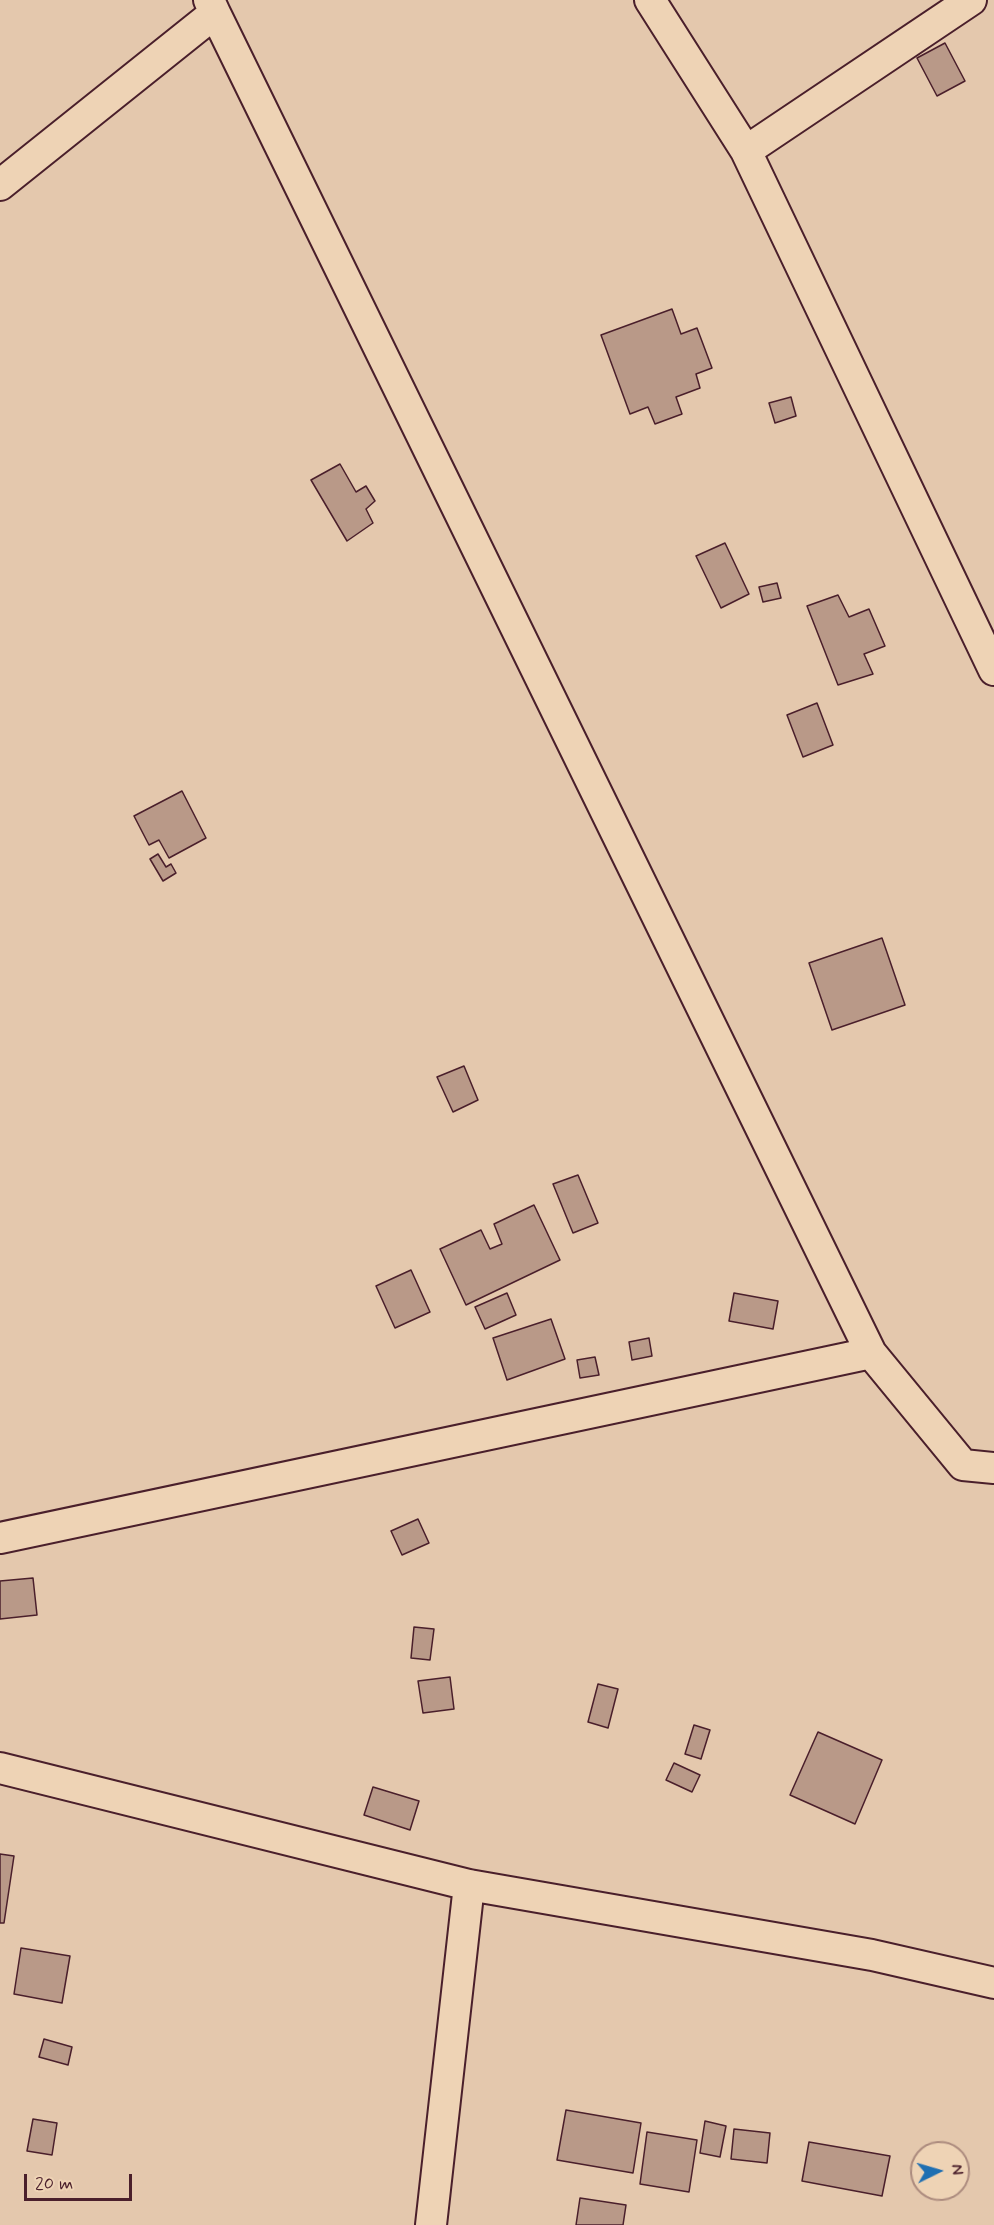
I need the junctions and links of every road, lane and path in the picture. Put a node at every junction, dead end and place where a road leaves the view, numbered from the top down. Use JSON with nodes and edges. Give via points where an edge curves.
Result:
{"nodes":[{"id":1,"x":650,"y":0,"type":"edge"},
{"id":2,"x":971,"y":0,"type":"edge"},
{"id":3,"x":212,"y":6,"type":"edge"},
{"id":4,"x":746,"y":151,"type":"junction"},
{"id":5,"x":0,"y":185,"type":"edge"},
{"id":6,"x":994,"y":670,"type":"edge"},
{"id":7,"x":871,"y":1353,"type":"junction"},
{"id":8,"x":994,"y":1468,"type":"edge"},
{"id":9,"x":0,"y":1538,"type":"edge"},
{"id":10,"x":0,"y":1768,"type":"edge"},
{"id":11,"x":469,"y":1885,"type":"junction"},
{"id":12,"x":994,"y":1983,"type":"edge"},
{"id":13,"x":431,"y":2225,"type":"edge"}],
"edges":[{"from":1,"to":4,"type":"street"},
{"from":2,"to":4,"type":"street"},
{"from":3,"to":5,"type":"street"},
{"from":3,"to":7,"type":"street"},
{"from":4,"to":6,"type":"street"},
{"from":7,"to":8,"type":"street","via":[[963,1465]]},
{"from":7,"to":9,"type":"street"},
{"from":10,"to":11,"type":"street"},
{"from":11,"to":12,"type":"street","via":[[872,1955]]},
{"from":11,"to":13,"type":"street"}]}
